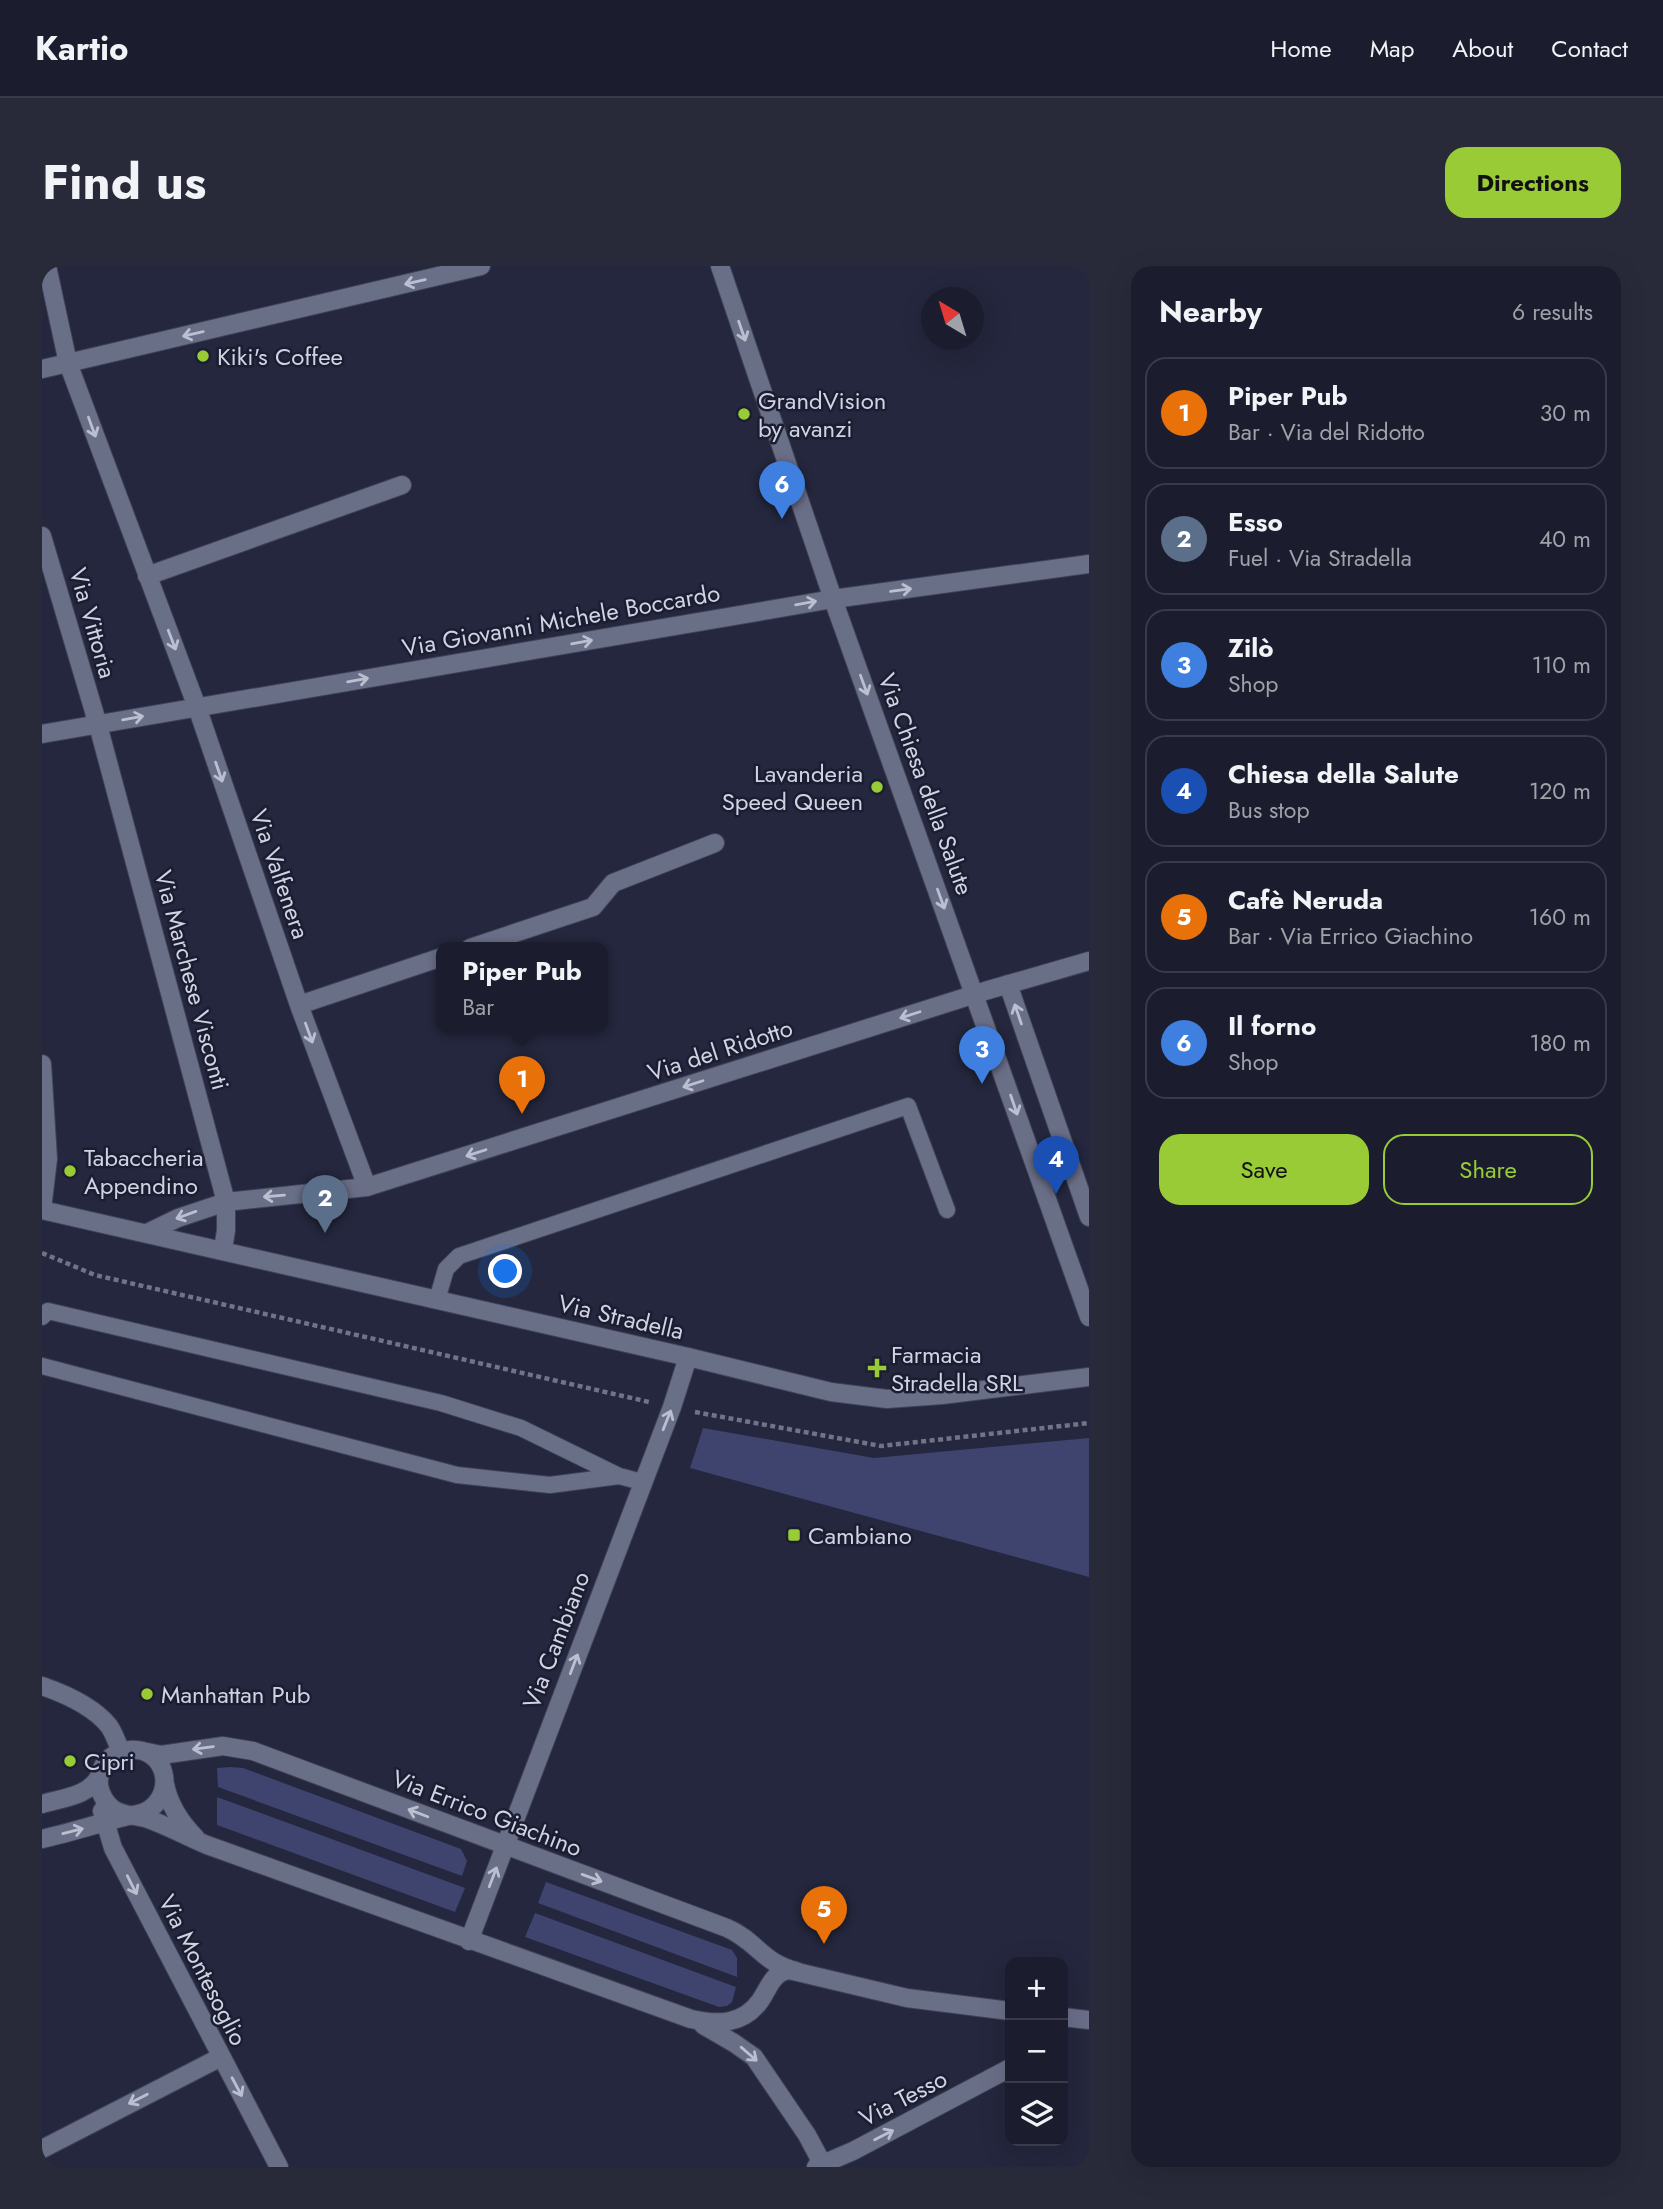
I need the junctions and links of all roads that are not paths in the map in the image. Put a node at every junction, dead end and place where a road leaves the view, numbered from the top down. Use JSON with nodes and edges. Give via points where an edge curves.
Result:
{"nodes":[{"id":1,"x":47,"y":266,"type":"edge"},
{"id":2,"x":481,"y":266,"type":"edge"},
{"id":3,"x":720,"y":266,"type":"edge"},
{"id":4,"x":68,"y":363,"type":"junction"},
{"id":5,"x":42,"y":369,"type":"edge"},
{"id":6,"x":401,"y":485,"type":"dead end"},
{"id":7,"x":42,"y":536,"type":"edge"},
{"id":8,"x":1089,"y":564,"type":"edge"},
{"id":9,"x":148,"y":576,"type":"junction"},
{"id":10,"x":833,"y":599,"type":"junction"},
{"id":11,"x":197,"y":707,"type":"junction"},
{"id":12,"x":98,"y":724,"type":"junction"},
{"id":13,"x":42,"y":734,"type":"edge"},
{"id":14,"x":715,"y":843,"type":"dead end"},
{"id":15,"x":488,"y":942,"type":"edge"},
{"id":16,"x":436,"y":959,"type":"edge"},
{"id":17,"x":1089,"y":961,"type":"edge"},
{"id":18,"x":1008,"y":984,"type":"junction"},
{"id":19,"x":975,"y":995,"type":"junction"},
{"id":20,"x":299,"y":1005,"type":"junction"},
{"id":21,"x":42,"y":1064,"type":"edge"},
{"id":22,"x":366,"y":1187,"type":"junction"},
{"id":23,"x":226,"y":1202,"type":"junction"},
{"id":24,"x":42,"y":1210,"type":"edge"},
{"id":25,"x":947,"y":1210,"type":"dead end"},
{"id":26,"x":1089,"y":1217,"type":"edge"},
{"id":27,"x":147,"y":1233,"type":"junction"},
{"id":28,"x":223,"y":1250,"type":"junction"},
{"id":29,"x":437,"y":1300,"type":"junction"},
{"id":30,"x":42,"y":1317,"type":"edge"},
{"id":31,"x":1089,"y":1317,"type":"edge"},
{"id":32,"x":688,"y":1357,"type":"junction"},
{"id":33,"x":42,"y":1366,"type":"edge"},
{"id":34,"x":1089,"y":1377,"type":"edge"},
{"id":35,"x":619,"y":1476,"type":"junction"},
{"id":36,"x":642,"y":1482,"type":"junction"},
{"id":37,"x":42,"y":1686,"type":"edge"},
{"id":38,"x":121,"y":1751,"type":"junction"},
{"id":39,"x":147,"y":1752,"type":"junction"},
{"id":40,"x":100,"y":1782,"type":"junction"},
{"id":41,"x":164,"y":1783,"type":"junction"},
{"id":42,"x":42,"y":1804,"type":"edge"},
{"id":43,"x":132,"y":1815,"type":"junction"},
{"id":44,"x":104,"y":1823,"type":"junction"},
{"id":45,"x":42,"y":1839,"type":"edge"},
{"id":46,"x":207,"y":1845,"type":"junction"},
{"id":47,"x":505,"y":1846,"type":"junction"},
{"id":48,"x":469,"y":1941,"type":"junction"},
{"id":49,"x":796,"y":1971,"type":"junction"},
{"id":50,"x":1005,"y":2010,"type":"edge"},
{"id":51,"x":691,"y":2019,"type":"junction"},
{"id":52,"x":221,"y":2057,"type":"junction"},
{"id":53,"x":1005,"y":2071,"type":"edge"},
{"id":54,"x":42,"y":2149,"type":"edge"},
{"id":55,"x":819,"y":2166,"type":"edge"},
{"id":56,"x":279,"y":2167,"type":"edge"}],
"edges":[{"from":1,"to":4,"type":"street","name":"Via Valfenera"},
{"from":2,"to":4,"type":"street","one_way":true},
{"from":3,"to":10,"type":"street","name":"Via Chiesa della Salute","one_way":true},
{"from":4,"to":5,"type":"street"},
{"from":4,"to":9,"type":"street","name":"Via Valfenera","one_way":true},
{"from":6,"to":9,"type":"street"},
{"from":7,"to":12,"type":"street","name":"Via Vittoria"},
{"from":10,"to":8,"type":"street","name":"Via Giovanni Michele Boccardo","one_way":true},
{"from":9,"to":11,"type":"street","name":"Via Valfenera","one_way":true},
{"from":11,"to":10,"type":"street","name":"Via Giovanni Michele Boccardo","one_way":true},
{"from":10,"to":19,"type":"street","name":"Via Chiesa della Salute","one_way":true},
{"from":12,"to":11,"type":"street","name":"Via Giovanni Michele Boccardo","one_way":true},
{"from":11,"to":20,"type":"street","name":"Via Valfenera","one_way":true},
{"from":12,"to":13,"type":"street","name":"Via Giovanni Michele Boccardo"},
{"from":12,"to":23,"type":"street","name":"Via Marchese Visconti"},
{"from":14,"to":15,"type":"street","via":[[613,883],[593,907]]},
{"from":16,"to":20,"type":"street"},
{"from":17,"to":18,"type":"street","name":"Via del Ridotto"},
{"from":18,"to":19,"type":"street","name":"Via del Ridotto"},
{"from":26,"to":18,"type":"street","one_way":true},
{"from":19,"to":22,"type":"street","name":"Via del Ridotto","one_way":true},
{"from":19,"to":31,"type":"street","name":"Via Chiesa della Salute","one_way":true},
{"from":20,"to":22,"type":"street","name":"Via Valfenera","one_way":true},
{"from":21,"to":24,"type":"street","via":[[48,1159]]},
{"from":22,"to":23,"type":"street","name":"Via del Ridotto","one_way":true},
{"from":23,"to":27,"type":"street","name":"Via del Ridotto","one_way":true},
{"from":23,"to":28,"type":"street","name":"Via Marchese Visconti"},
{"from":24,"to":27,"type":"street","name":"Via Stradella"},
{"from":25,"to":29,"type":"lane","via":[[908,1106],[459,1256],[446,1269]]},
{"from":27,"to":28,"type":"street","name":"Via Stradella"},
{"from":28,"to":29,"type":"street","name":"Via Stradella"},
{"from":29,"to":32,"type":"street","name":"Via Stradella"},
{"from":30,"to":35,"type":"lane","via":[[48,1311],[441,1403],[521,1428]]},
{"from":32,"to":34,"type":"street","name":"Via Stradella","via":[[831,1392],[887,1398]]},
{"from":36,"to":32,"type":"street","name":"Via Cambiano","one_way":true},
{"from":33,"to":35,"type":"lane","via":[[457,1475],[550,1485]]},
{"from":35,"to":36,"type":"lane"},
{"from":47,"to":36,"type":"street","name":"Via Cambiano","one_way":true},
{"from":37,"to":38,"type":"street","via":[[95,1713],[111,1728]]},
{"from":38,"to":39,"type":"street","name":"Via Errico Giachino"},
{"from":38,"to":40,"type":"street","via":[[107,1759]]},
{"from":39,"to":41,"type":"street","via":[[162,1768]]},
{"from":47,"to":39,"type":"street","name":"Via Errico Giachino","one_way":true,"via":[[253,1751],[223,1746],[161,1755]]},
{"from":40,"to":42,"type":"street"},
{"from":40,"to":43,"type":"street","via":[[111,1808]]},
{"from":40,"to":44,"type":"street","name":"Via Montesoglio"},
{"from":41,"to":43,"type":"street","via":[[153,1807]]},
{"from":41,"to":46,"type":"street","via":[[177,1816]]},
{"from":43,"to":44,"type":"street"},
{"from":43,"to":46,"type":"street"},
{"from":45,"to":44,"type":"street","one_way":true},
{"from":44,"to":52,"type":"street","name":"Via Montesoglio","one_way":true},
{"from":46,"to":48,"type":"street"},
{"from":48,"to":47,"type":"street","name":"Via Cambiano","one_way":true},
{"from":47,"to":49,"type":"street","name":"Via Errico Giachino","one_way":true,"via":[[737,1933],[774,1964]]},
{"from":48,"to":51,"type":"street"},
{"from":49,"to":50,"type":"street","name":"Via Errico Giachino","via":[[907,1998]]},
{"from":49,"to":51,"type":"street","via":[[779,1973],[742,2017],[721,2023]]},
{"from":51,"to":55,"type":"street","one_way":true,"via":[[754,2057],[807,2136]]},
{"from":52,"to":54,"type":"street","one_way":true},
{"from":52,"to":56,"type":"street","name":"Via Montesoglio","one_way":true},
{"from":55,"to":53,"type":"street","name":"Via Tesso","one_way":true}]}
